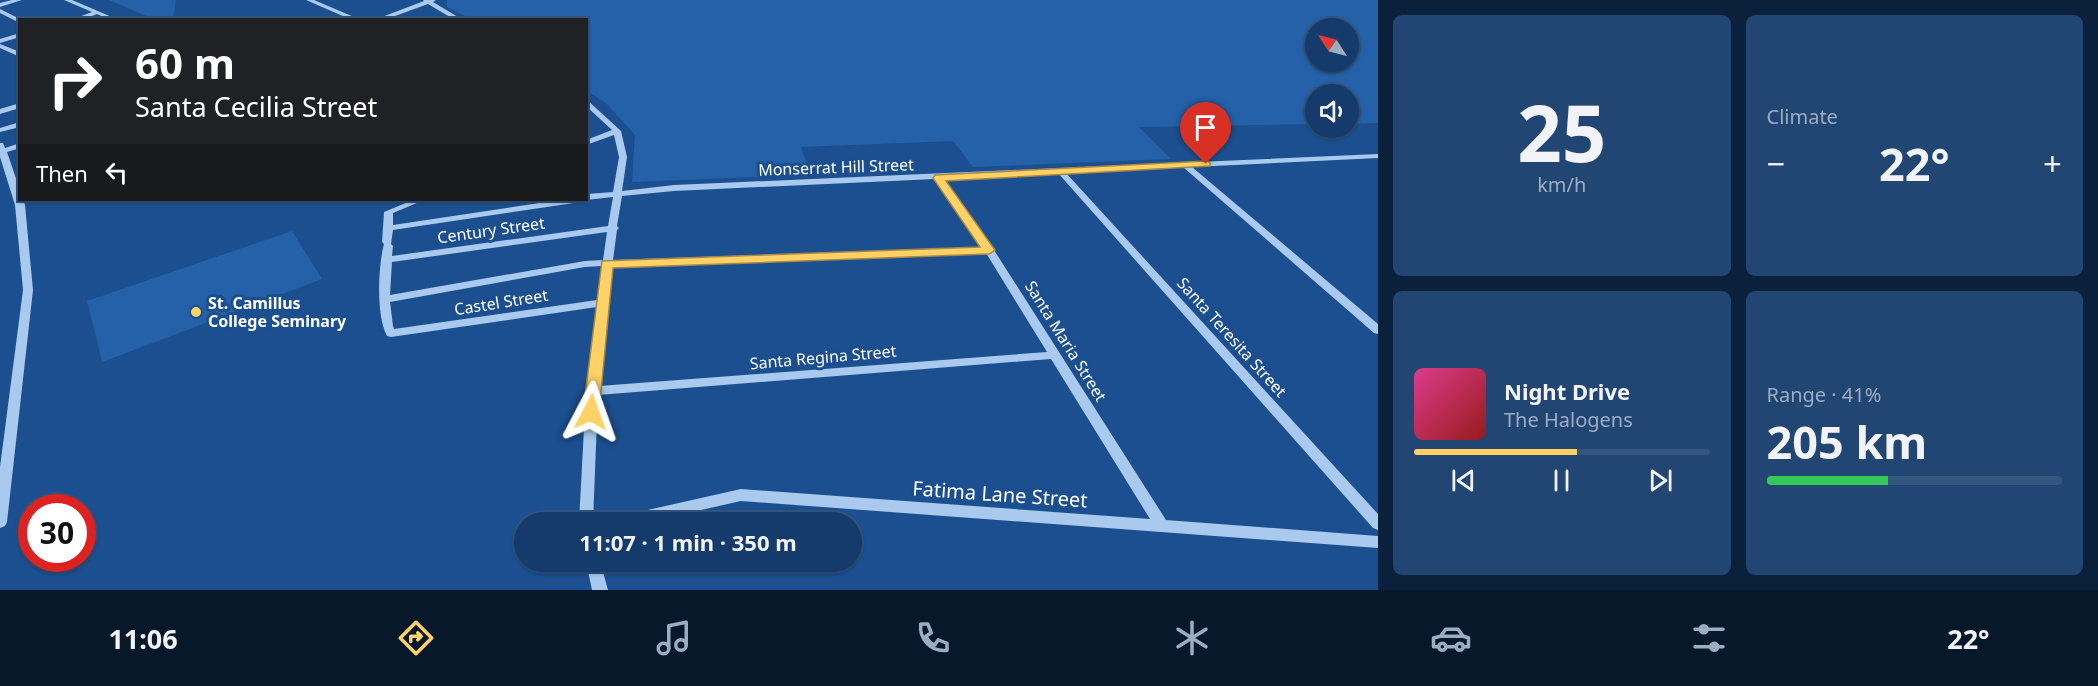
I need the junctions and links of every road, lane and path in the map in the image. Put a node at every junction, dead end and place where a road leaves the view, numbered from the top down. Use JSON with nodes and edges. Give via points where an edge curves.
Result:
{"nodes":[{"id":1,"x":19,"y":0,"type":"edge"},
{"id":2,"x":67,"y":0,"type":"edge"},
{"id":3,"x":309,"y":0,"type":"edge"},
{"id":4,"x":429,"y":0,"type":"edge"},
{"id":5,"x":0,"y":5,"type":"edge"},
{"id":6,"x":0,"y":11,"type":"edge"},
{"id":7,"x":100,"y":12,"type":"junction"},
{"id":8,"x":80,"y":18,"type":"edge"},
{"id":9,"x":112,"y":18,"type":"edge"},
{"id":10,"x":353,"y":18,"type":"edge"},
{"id":11,"x":382,"y":18,"type":"edge"},
{"id":12,"x":457,"y":18,"type":"edge"},
{"id":13,"x":18,"y":20,"type":"edge"},
{"id":14,"x":18,"y":36,"type":"edge"},
{"id":15,"x":0,"y":41,"type":"edge"},
{"id":16,"x":0,"y":46,"type":"edge"},
{"id":17,"x":18,"y":54,"type":"edge"},
{"id":18,"x":588,"y":103,"type":"edge"},
{"id":19,"x":18,"y":106,"type":"edge"},
{"id":20,"x":0,"y":112,"type":"edge"},
{"id":21,"x":18,"y":125,"type":"edge"},
{"id":22,"x":0,"y":130,"type":"edge"},
{"id":23,"x":617,"y":131,"type":"junction"},
{"id":24,"x":588,"y":142,"type":"edge"},
{"id":25,"x":18,"y":145,"type":"edge"},
{"id":26,"x":1,"y":149,"type":"edge"},
{"id":27,"x":1378,"y":156,"type":"edge"},
{"id":28,"x":1185,"y":165,"type":"junction"},
{"id":29,"x":1061,"y":172,"type":"junction"},
{"id":30,"x":939,"y":178,"type":"junction"},
{"id":31,"x":620,"y":192,"type":"junction"},
{"id":32,"x":588,"y":197,"type":"edge"},
{"id":33,"x":18,"y":199,"type":"edge"},
{"id":34,"x":19,"y":201,"type":"edge"},
{"id":35,"x":417,"y":201,"type":"edge"},
{"id":36,"x":567,"y":201,"type":"edge"},
{"id":37,"x":389,"y":228,"type":"junction"},
{"id":38,"x":614,"y":228,"type":"junction"},
{"id":39,"x":989,"y":250,"type":"junction"},
{"id":40,"x":387,"y":260,"type":"junction"},
{"id":41,"x":607,"y":264,"type":"junction"},
{"id":42,"x":385,"y":299,"type":"junction"},
{"id":43,"x":603,"y":303,"type":"junction"},
{"id":44,"x":1378,"y":330,"type":"edge"},
{"id":45,"x":1055,"y":355,"type":"junction"},
{"id":46,"x":592,"y":391,"type":"junction"},
{"id":47,"x":586,"y":512,"type":"edge"},
{"id":48,"x":665,"y":512,"type":"edge"},
{"id":49,"x":0,"y":522,"type":"edge"},
{"id":50,"x":1378,"y":524,"type":"edge"},
{"id":51,"x":1161,"y":525,"type":"junction"},
{"id":52,"x":1378,"y":542,"type":"edge"},
{"id":53,"x":596,"y":572,"type":"edge"},
{"id":54,"x":600,"y":590,"type":"edge"}],
"edges":[{"from":1,"to":5,"type":"street"},
{"from":2,"to":7,"type":"street"},
{"from":3,"to":10,"type":"street"},
{"from":4,"to":11,"type":"street"},
{"from":4,"to":12,"type":"street"},
{"from":6,"to":13,"type":"street"},
{"from":7,"to":8,"type":"street"},
{"from":7,"to":9,"type":"street"},
{"from":14,"to":15,"type":"street"},
{"from":16,"to":17,"type":"street"},
{"from":18,"to":23,"type":"street"},
{"from":19,"to":20,"type":"street"},
{"from":21,"to":22,"type":"street"},
{"from":23,"to":24,"type":"street"},
{"from":23,"to":31,"type":"street","via":[[623,157]]},
{"from":25,"to":26,"type":"street"},
{"from":26,"to":33,"type":"street"},
{"from":27,"to":28,"type":"street","name":"Monserrat Hill Street"},
{"from":28,"to":29,"type":"street","name":"Monserrat Hill Street"},
{"from":28,"to":44,"type":"street"},
{"from":29,"to":30,"type":"street","name":"Monserrat Hill Street"},
{"from":29,"to":50,"type":"street","name":"Santa Teresita Street"},
{"from":30,"to":31,"type":"street","name":"Monserrat Hill Street"},
{"from":30,"to":39,"type":"street","name":"Santa Maria Street"},
{"from":31,"to":32,"type":"street","name":"Monserrat Hill Street"},
{"from":31,"to":38,"type":"street"},
{"from":34,"to":49,"type":"street","via":[[28,290]]},
{"from":35,"to":37,"type":"street","via":[[390,210]]},
{"from":36,"to":37,"type":"street"},
{"from":37,"to":40,"type":"street"},
{"from":38,"to":40,"type":"street","name":"Century Street"},
{"from":38,"to":41,"type":"street"},
{"from":39,"to":41,"type":"street"},
{"from":39,"to":45,"type":"street","name":"Santa Maria Street"},
{"from":40,"to":42,"type":"street"},
{"from":41,"to":42,"type":"street","via":[[585,264]]},
{"from":41,"to":43,"type":"street"},
{"from":42,"to":43,"type":"street","name":"Castel Street","via":[[387,329],[391,333]]},
{"from":43,"to":46,"type":"street"},
{"from":45,"to":46,"type":"street","name":"Santa Regina Street"},
{"from":45,"to":51,"type":"street","name":"Santa Maria Street"},
{"from":46,"to":47,"type":"street"},
{"from":48,"to":51,"type":"street","name":"Fatima Lane Street","via":[[741,495]]},
{"from":51,"to":52,"type":"street","name":"Fatima Lane Street"},
{"from":53,"to":54,"type":"street"}]}
